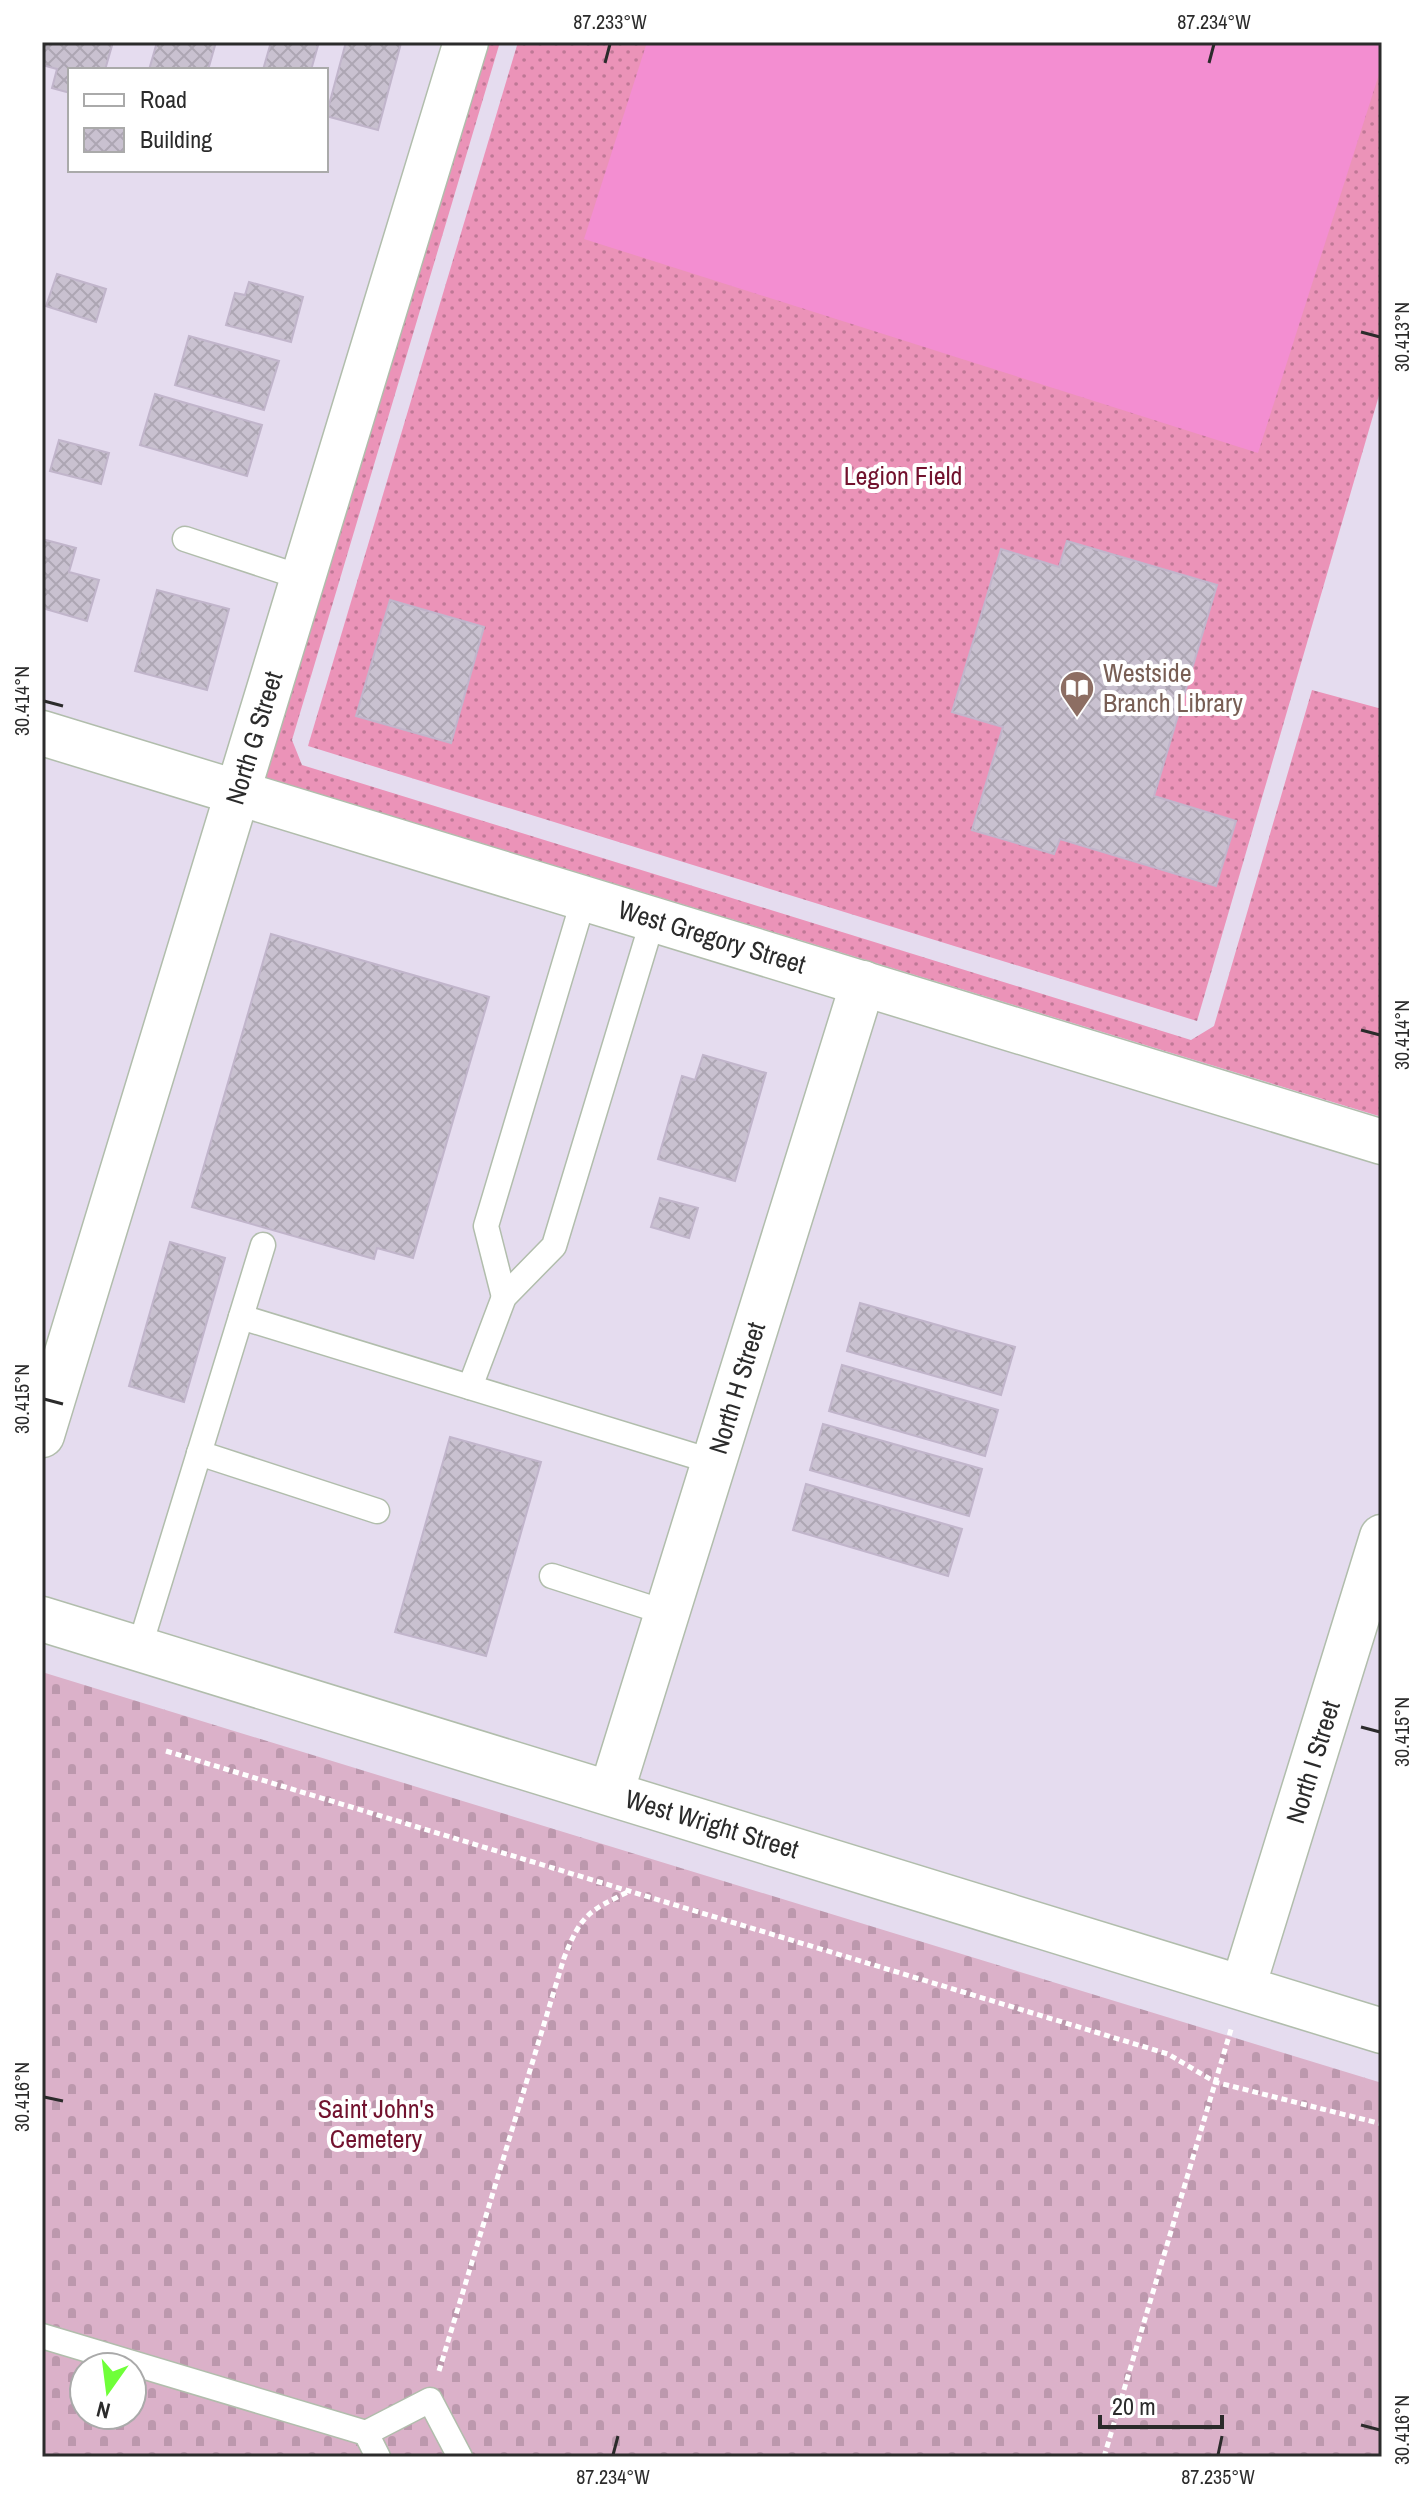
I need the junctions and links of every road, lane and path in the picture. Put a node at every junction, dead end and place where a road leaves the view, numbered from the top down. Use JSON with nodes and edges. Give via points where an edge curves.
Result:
{"nodes":[{"id":1,"x":466,"y":42,"type":"edge"},
{"id":2,"x":185,"y":539,"type":"dead end"},
{"id":3,"x":303,"y":578,"type":"junction"},
{"id":4,"x":42,"y":733,"type":"edge"},
{"id":5,"x":238,"y":793,"type":"junction"},
{"id":6,"x":584,"y":898,"type":"junction"},
{"id":7,"x":653,"y":919,"type":"junction"},
{"id":8,"x":863,"y":983,"type":"junction"},
{"id":9,"x":1382,"y":1142,"type":"edge"},
{"id":10,"x":263,"y":1245,"type":"dead end"},
{"id":11,"x":504,"y":1297,"type":"junction"},
{"id":12,"x":241,"y":1317,"type":"junction"},
{"id":13,"x":470,"y":1387,"type":"junction"},
{"id":14,"x":42,"y":1435,"type":"edge"},
{"id":15,"x":199,"y":1453,"type":"junction"},
{"id":16,"x":714,"y":1462,"type":"junction"},
{"id":17,"x":377,"y":1511,"type":"dead end"},
{"id":18,"x":1382,"y":1537,"type":"edge"},
{"id":19,"x":552,"y":1576,"type":"dead end"},
{"id":20,"x":667,"y":1613,"type":"junction"},
{"id":21,"x":42,"y":1619,"type":"edge"},
{"id":22,"x":139,"y":1649,"type":"junction"},
{"id":23,"x":166,"y":1751,"type":"dead end"},
{"id":24,"x":611,"y":1793,"type":"junction"},
{"id":25,"x":630,"y":1890,"type":"junction"},
{"id":26,"x":1243,"y":1987,"type":"junction"},
{"id":27,"x":1382,"y":2031,"type":"edge"},
{"id":28,"x":1215,"y":2082,"type":"junction"},
{"id":29,"x":1382,"y":2124,"type":"edge"},
{"id":30,"x":42,"y":2336,"type":"edge"},
{"id":31,"x":430,"y":2400,"type":"junction"},
{"id":32,"x":366,"y":2433,"type":"junction"},
{"id":33,"x":378,"y":2457,"type":"edge"},
{"id":34,"x":460,"y":2457,"type":"edge"},
{"id":35,"x":1104,"y":2457,"type":"edge"}],
"edges":[{"from":1,"to":3,"type":"street","name":"North G Street"},
{"from":2,"to":3,"type":"lane"},
{"from":3,"to":5,"type":"street","name":"North G Street"},
{"from":4,"to":5,"type":"street","name":"West Gregory Street"},
{"from":5,"to":6,"type":"street","name":"West Gregory Street"},
{"from":5,"to":14,"type":"street","name":"North G Street"},
{"from":6,"to":7,"type":"street","name":"West Gregory Street"},
{"from":6,"to":11,"type":"lane","via":[[486,1226]]},
{"from":7,"to":8,"type":"street","name":"West Gregory Street"},
{"from":7,"to":11,"type":"lane","via":[[554,1246]]},
{"from":8,"to":9,"type":"street","name":"West Gregory Street"},
{"from":8,"to":16,"type":"street","name":"North H Street"},
{"from":10,"to":12,"type":"lane"},
{"from":11,"to":13,"type":"lane"},
{"from":12,"to":13,"type":"lane"},
{"from":12,"to":15,"type":"lane"},
{"from":13,"to":16,"type":"lane"},
{"from":15,"to":17,"type":"lane"},
{"from":15,"to":22,"type":"lane"},
{"from":16,"to":20,"type":"street","name":"North H Street"},
{"from":18,"to":26,"type":"street","name":"North I Street"},
{"from":19,"to":20,"type":"lane"},
{"from":20,"to":24,"type":"street","name":"North H Street"},
{"from":21,"to":22,"type":"street","name":"West Wright Street"},
{"from":22,"to":24,"type":"street","name":"West Wright Street"},
{"from":23,"to":25,"type":"path"},
{"from":24,"to":26,"type":"street","name":"West Wright Street"},
{"from":25,"to":28,"type":"path","via":[[1168,2054]]},
{"from":25,"to":31,"type":"path","via":[[596,1907],[576,1928],[564,1958]]},
{"from":26,"to":27,"type":"street","name":"West Wright Street"},
{"from":26,"to":28,"type":"path"},
{"from":28,"to":29,"type":"path"},
{"from":28,"to":35,"type":"path"},
{"from":30,"to":32,"type":"lane"},
{"from":31,"to":32,"type":"lane"},
{"from":31,"to":34,"type":"lane"},
{"from":32,"to":33,"type":"lane"}]}
